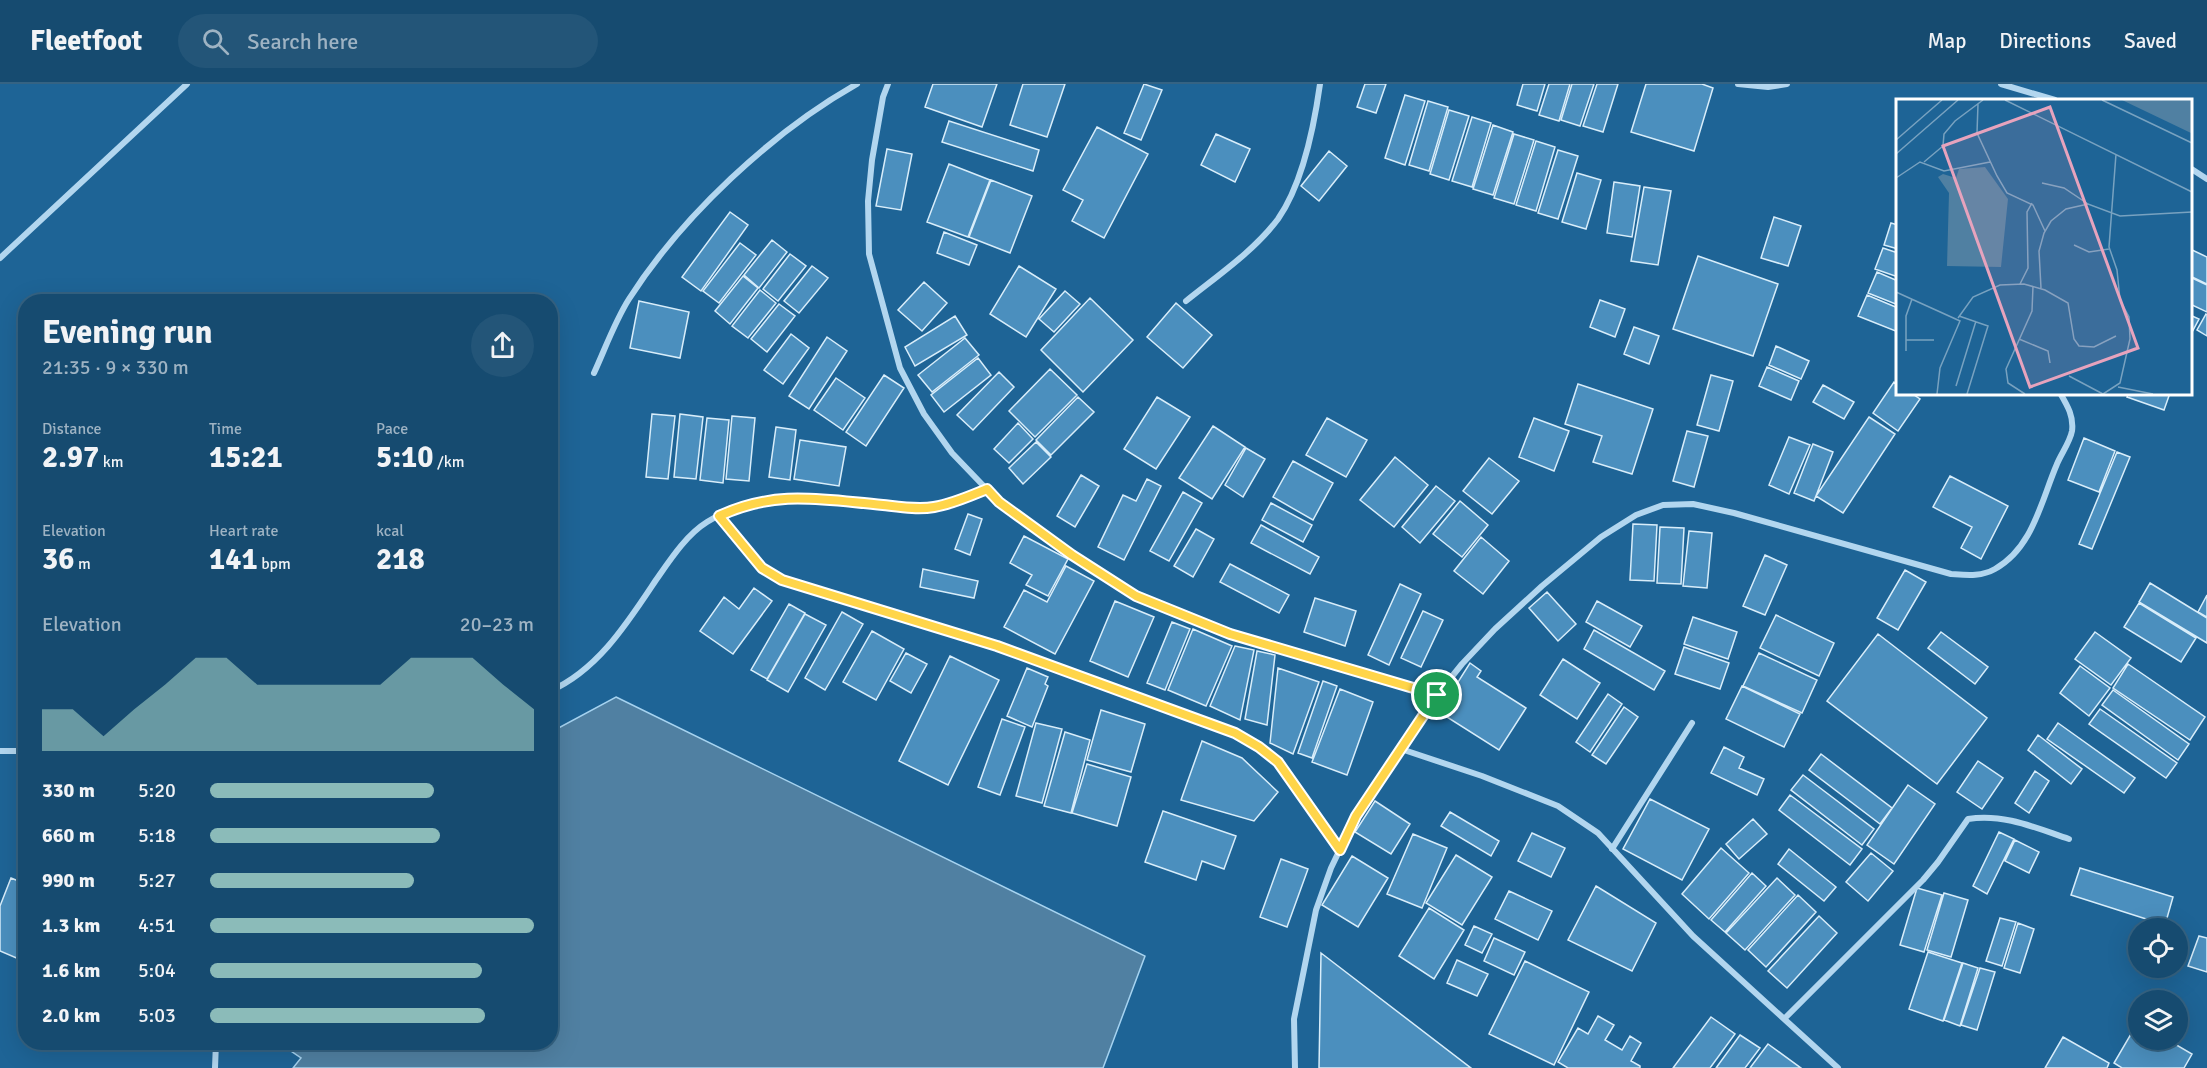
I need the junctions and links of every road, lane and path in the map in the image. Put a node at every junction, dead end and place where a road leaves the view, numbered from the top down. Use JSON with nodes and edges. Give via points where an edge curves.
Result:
{"nodes":[{"id":1,"x":187,"y":84,"type":"edge"},
{"id":2,"x":857,"y":84,"type":"edge"},
{"id":3,"x":888,"y":84,"type":"edge"},
{"id":4,"x":1320,"y":84,"type":"edge"},
{"id":5,"x":1738,"y":84,"type":"edge"},
{"id":6,"x":1787,"y":84,"type":"edge"},
{"id":7,"x":2001,"y":84,"type":"edge"},
{"id":8,"x":2052,"y":99,"type":"edge"},
{"id":9,"x":2192,"y":169,"type":"edge"},
{"id":10,"x":2207,"y":179,"type":"edge"},
{"id":11,"x":0,"y":258,"type":"edge"},
{"id":12,"x":1186,"y":301,"type":"dead end"},
{"id":13,"x":594,"y":373,"type":"dead end"},
{"id":14,"x":2061,"y":394,"type":"edge"},
{"id":15,"x":987,"y":489,"type":"junction"},
{"id":16,"x":719,"y":516,"type":"junction"},
{"id":17,"x":558,"y":688,"type":"edge"},
{"id":18,"x":1437,"y":695,"type":"junction"},
{"id":19,"x":1692,"y":723,"type":"dead end"},
{"id":20,"x":1401,"y":749,"type":"junction"},
{"id":21,"x":0,"y":751,"type":"edge"},
{"id":22,"x":18,"y":751,"type":"edge"},
{"id":23,"x":2068,"y":839,"type":"dead end"},
{"id":24,"x":1612,"y":849,"type":"junction"},
{"id":25,"x":1340,"y":850,"type":"junction"},
{"id":26,"x":1784,"y":1019,"type":"junction"},
{"id":27,"x":216,"y":1050,"type":"edge"},
{"id":28,"x":216,"y":1068,"type":"edge"},
{"id":29,"x":1295,"y":1068,"type":"edge"},
{"id":30,"x":1838,"y":1068,"type":"edge"}],
"edges":[{"from":1,"to":11,"type":"street"},
{"from":2,"to":13,"type":"street","via":[[797,121],[695,214],[628,300]]},
{"from":3,"to":15,"type":"street","via":[[872,160],[869,254],[900,368],[924,414],[952,453]]},
{"from":4,"to":12,"type":"street","via":[[1302,165],[1278,218],[1236,261]]},
{"from":5,"to":6,"type":"street"},
{"from":7,"to":8,"type":"street"},
{"from":9,"to":10,"type":"street"},
{"from":14,"to":18,"type":"street","via":[[2073,420],[2072,434],[2032,528],[2018,551],[1995,569],[1975,575],[1951,574],[1734,513],[1693,504],[1663,505],[1636,515],[1601,537],[1542,586],[1495,629]]},
{"from":15,"to":16,"type":"street","via":[[933,507],[783,498],[741,506]]},
{"from":15,"to":18,"type":"street","via":[[1072,555],[1136,596],[1230,634]]},
{"from":16,"to":17,"type":"street","via":[[706,522],[669,561],[600,656]]},
{"from":16,"to":25,"type":"street","via":[[762,568],[782,580],[997,646],[1235,733],[1278,762]]},
{"from":18,"to":20,"type":"street"},
{"from":19,"to":24,"type":"street"},
{"from":20,"to":24,"type":"street","via":[[1558,806],[1598,833]]},
{"from":20,"to":25,"type":"street","via":[[1356,816]]},
{"from":21,"to":22,"type":"street"},
{"from":23,"to":26,"type":"street","via":[[2012,820],[1968,819],[1923,880]]},
{"from":24,"to":26,"type":"street","via":[[1694,936]]},
{"from":25,"to":29,"type":"street","via":[[1316,910],[1302,971],[1294,1019]]},
{"from":26,"to":30,"type":"street"},
{"from":27,"to":28,"type":"street"}]}
